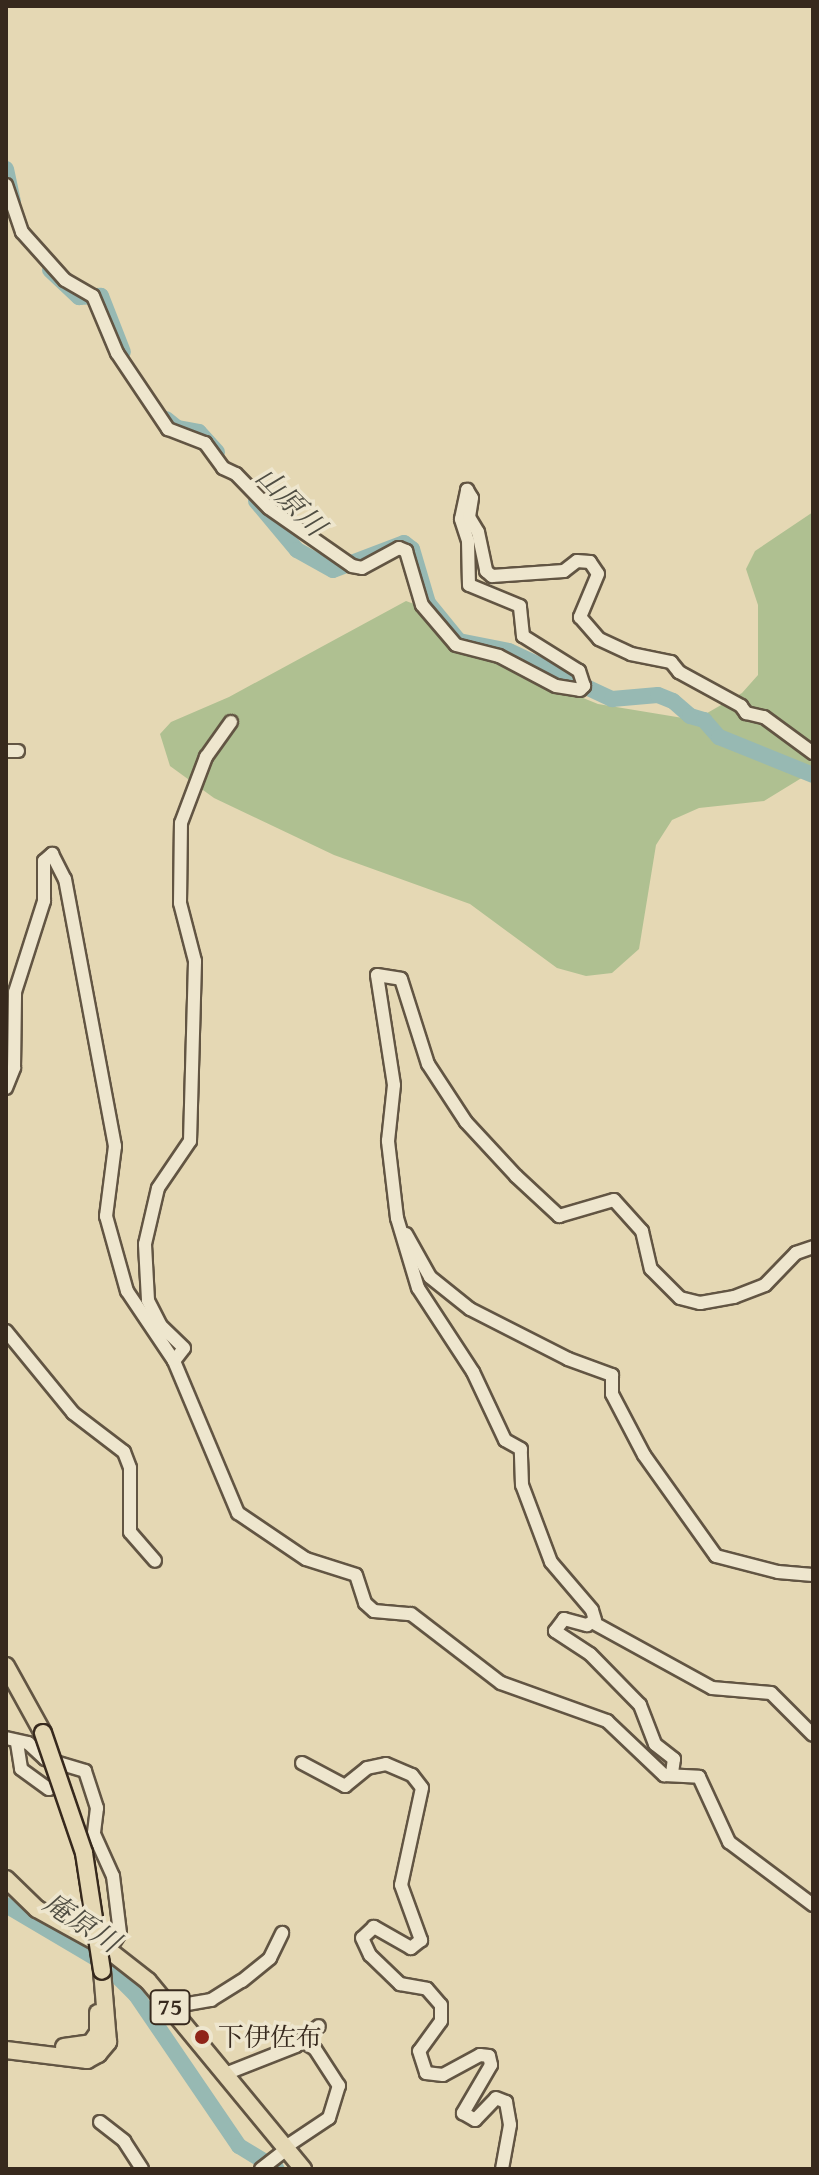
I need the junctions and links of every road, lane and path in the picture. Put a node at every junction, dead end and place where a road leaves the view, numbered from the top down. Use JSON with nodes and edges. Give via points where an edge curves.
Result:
{"nodes":[{"id":1,"x":6,"y":185,"type":"edge"},
{"id":2,"x":231,"y":722,"type":"dead end"},
{"id":3,"x":813,"y":753,"type":"edge"},
{"id":4,"x":6,"y":1088,"type":"edge"},
{"id":5,"x":400,"y":1229,"type":"junction"},
{"id":6,"x":813,"y":1247,"type":"edge"},
{"id":7,"x":6,"y":1331,"type":"edge"},
{"id":8,"x":174,"y":1361,"type":"junction"},
{"id":9,"x":155,"y":1561,"type":"dead end"},
{"id":10,"x":813,"y":1575,"type":"edge"},
{"id":11,"x":592,"y":1622,"type":"junction"},
{"id":12,"x":6,"y":1666,"type":"edge"},
{"id":13,"x":813,"y":1735,"type":"edge"},
{"id":14,"x":11,"y":1740,"type":"edge"},
{"id":15,"x":302,"y":1763,"type":"dead end"},
{"id":16,"x":672,"y":1773,"type":"junction"},
{"id":17,"x":54,"y":1785,"type":"dead end"},
{"id":18,"x":6,"y":1879,"type":"edge"},
{"id":19,"x":813,"y":1905,"type":"edge"},
{"id":20,"x":282,"y":1933,"type":"dead end"},
{"id":21,"x":109,"y":1950,"type":"junction"},
{"id":22,"x":102,"y":1971,"type":"junction"},
{"id":23,"x":170,"y":2007,"type":"junction"},
{"id":24,"x":319,"y":2026,"type":"dead end"},
{"id":25,"x":6,"y":2041,"type":"edge"},
{"id":26,"x":302,"y":2041,"type":"junction"},
{"id":27,"x":6,"y":2050,"type":"edge"},
{"id":28,"x":225,"y":2074,"type":"junction"},
{"id":29,"x":100,"y":2122,"type":"dead end"},
{"id":30,"x":284,"y":2149,"type":"junction"},
{"id":31,"x":142,"y":2169,"type":"edge"},
{"id":32,"x":261,"y":2169,"type":"edge"},
{"id":33,"x":303,"y":2169,"type":"edge"},
{"id":34,"x":502,"y":2169,"type":"edge"}],
"edges":[{"from":1,"to":3,"type":"street","via":[[22,232],[65,280],[93,296],[117,353],[168,429],[205,443],[223,468],[236,474],[269,508],[352,566],[362,568],[399,548],[406,551],[422,605],[456,645],[499,656],[556,686],[584,686],[579,671],[523,636],[520,606],[469,585],[468,541],[461,519],[467,490],[472,498],[469,517],[492,576],[564,571],[577,561],[590,562],[598,574],[580,617],[599,639],[631,654],[671,662],[679,672],[731,699],[746,713],[764,717]]},
{"from":2,"to":8,"type":"street","via":[[206,757],[181,823],[180,903],[195,961],[190,1141],[158,1188],[145,1244],[148,1300],[161,1326],[184,1348]]},
{"from":4,"to":8,"type":"street","via":[[14,1068],[15,992],[44,901],[44,861],[52,854],[65,879],[115,1146],[106,1216],[127,1291]]},
{"from":5,"to":6,"type":"street","via":[[388,1141],[394,1085],[374,983],[383,972],[401,979],[428,1064],[466,1122],[559,1216],[614,1200],[642,1231],[651,1269],[680,1298],[700,1303],[734,1297],[765,1285],[796,1253]]},
{"from":5,"to":10,"type":"street","via":[[412,1238],[430,1277],[470,1309],[568,1359],[612,1375],[612,1394],[644,1455],[716,1556]]},
{"from":5,"to":11,"type":"street","via":[[431,1313],[473,1372],[505,1440],[521,1449],[522,1485],[551,1562],[592,1610]]},
{"from":7,"to":9,"type":"street","via":[[73,1413],[124,1452],[130,1468],[130,1532]]},
{"from":8,"to":16,"type":"street","via":[[238,1513],[306,1559],[356,1575],[365,1603],[374,1611],[411,1614],[501,1683],[607,1721],[664,1775]]},
{"from":11,"to":13,"type":"street","via":[[712,1688],[771,1693]]},
{"from":11,"to":16,"type":"street","via":[[579,1626],[564,1619],[555,1631],[590,1654],[640,1705],[655,1744],[674,1759]]},
{"from":12,"to":22,"type":"main road","bridge":true,"via":[[43,1733],[84,1853]]},
{"from":14,"to":17,"type":"street","via":[[21,1769],[49,1789]]},
{"from":14,"to":21,"type":"street","via":[[28,1743],[45,1759],[85,1771],[97,1808],[94,1834],[113,1876],[120,1933]]},
{"from":15,"to":34,"type":"street","via":[[339,1786],[351,1784],[373,1765],[386,1764],[412,1775],[422,1788],[401,1885],[421,1940],[411,1948],[374,1927],[362,1938],[370,1955],[400,1984],[427,1989],[441,2005],[441,2021],[419,2051],[426,2073],[443,2075],[480,2055],[489,2056],[491,2065],[463,2113],[475,2120],[496,2098],[506,2102],[510,2125]]},
{"from":16,"to":19,"type":"street","via":[[699,1777],[729,1842]]},
{"from":18,"to":21,"type":"main road","number":"75","via":[[37,1909]]},
{"from":20,"to":23,"type":"street","via":[[270,1958],[242,1981],[211,2000]]},
{"from":21,"to":23,"type":"main road","number":"75","via":[[139,1972]]},
{"from":22,"to":25,"type":"main road","via":[[98,2033],[91,2043],[82,2048]]},
{"from":22,"to":27,"type":"main road","via":[[108,2042],[98,2054],[87,2060]]},
{"from":23,"to":28,"type":"main road","number":"75"},
{"from":24,"to":26,"type":"street"},
{"from":26,"to":28,"type":"street"},
{"from":26,"to":30,"type":"street","via":[[308,2041],[335,2075],[337,2097],[329,2118]]},
{"from":28,"to":30,"type":"main road","number":"75"},
{"from":29,"to":31,"type":"street","via":[[124,2141]]},
{"from":30,"to":32,"type":"street"},
{"from":30,"to":33,"type":"main road","number":"75"}]}
